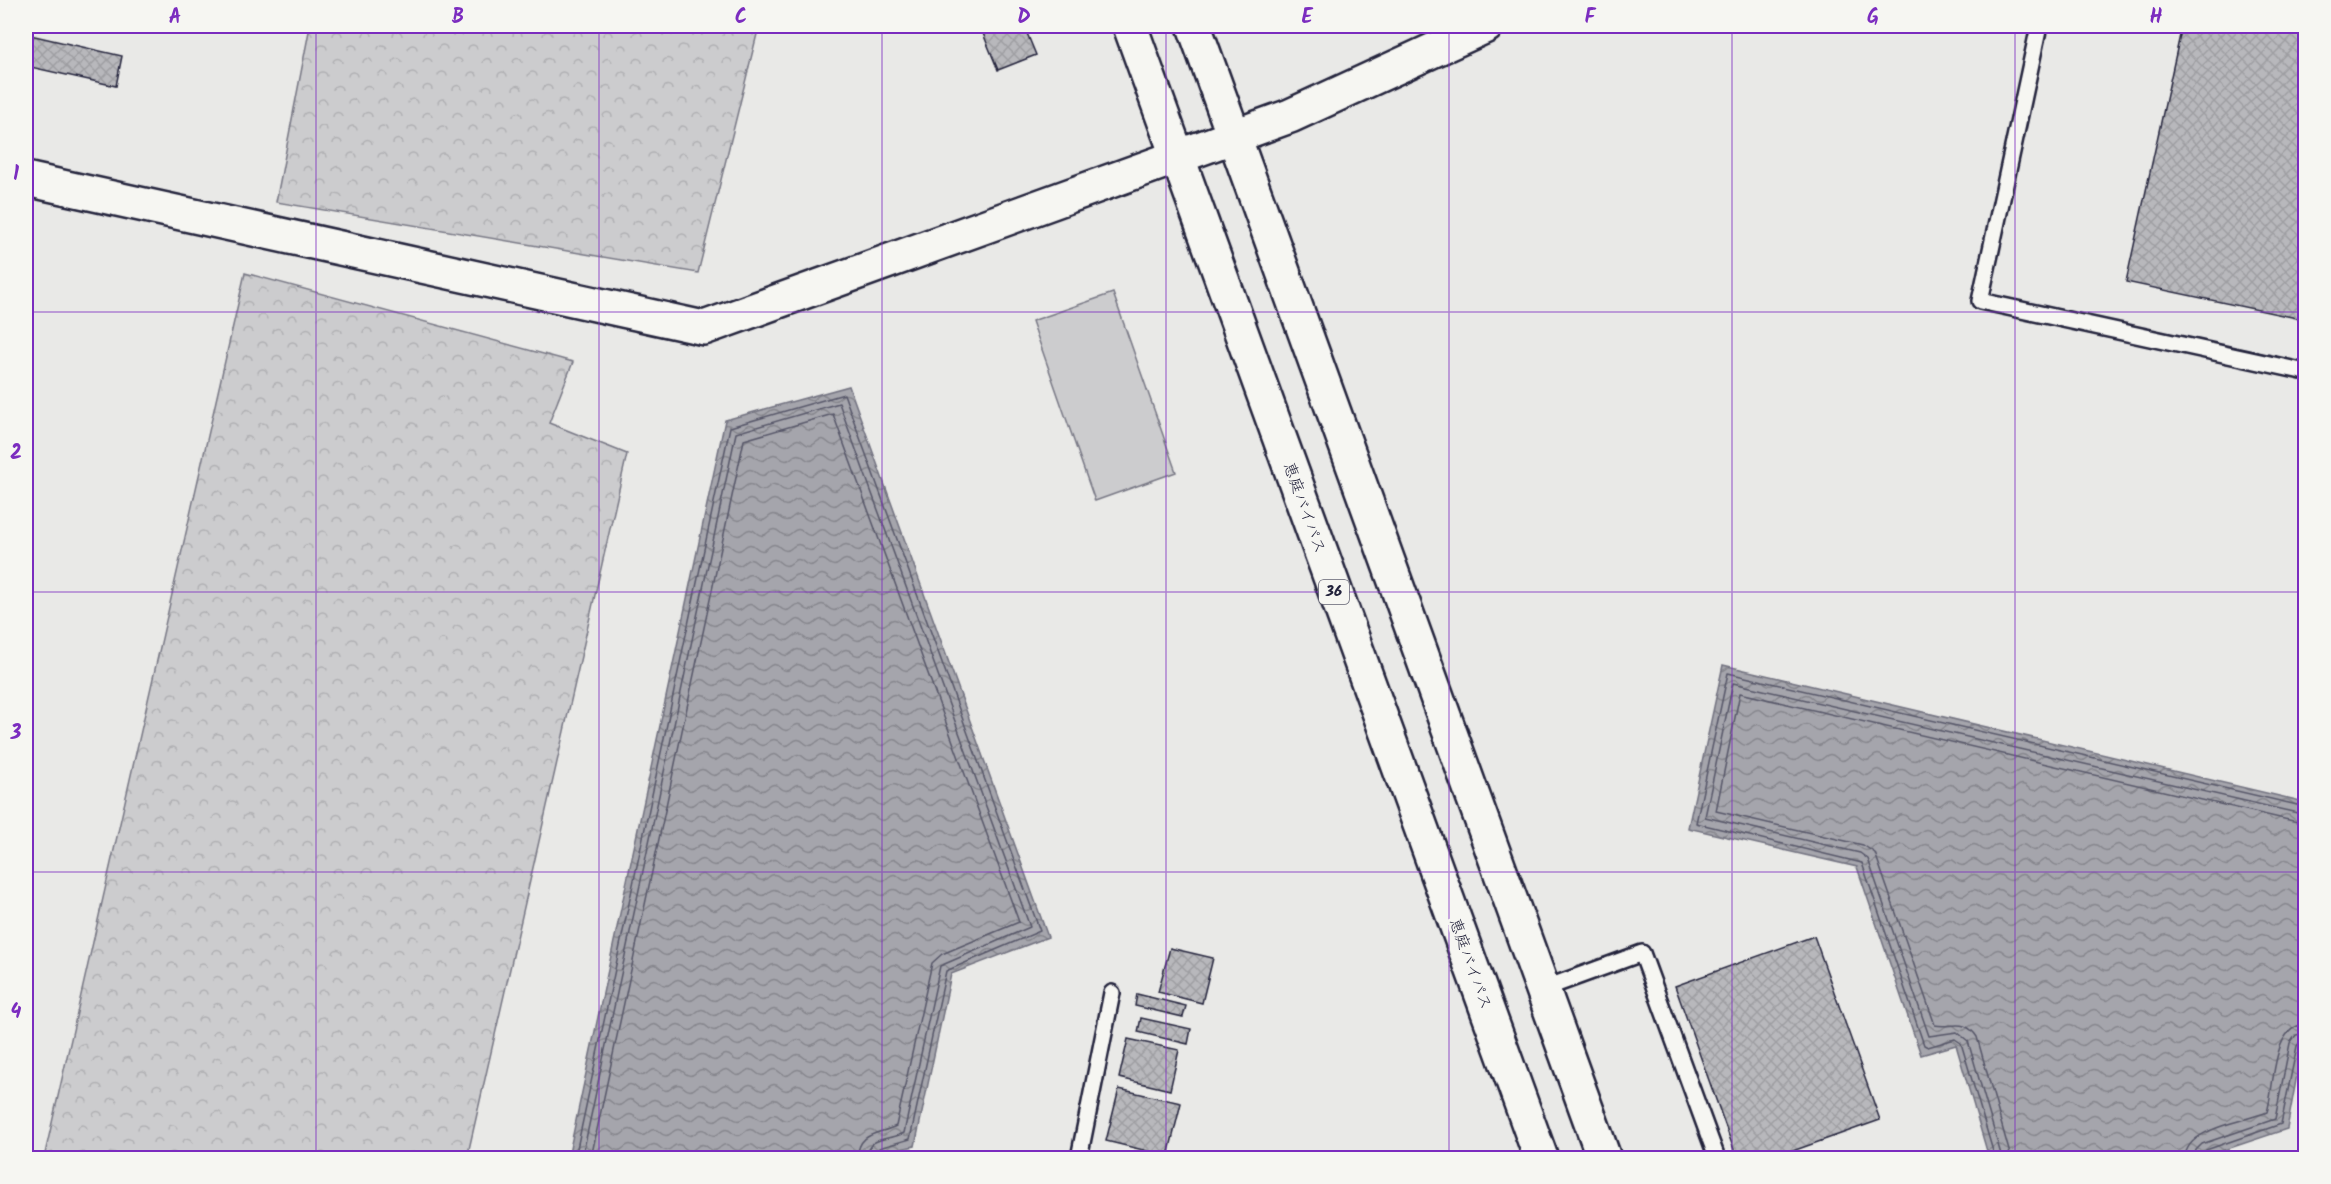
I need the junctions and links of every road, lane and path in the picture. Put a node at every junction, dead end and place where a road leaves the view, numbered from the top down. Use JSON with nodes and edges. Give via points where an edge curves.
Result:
{"nodes":[{"id":1,"x":1130,"y":26,"type":"edge"},
{"id":2,"x":1194,"y":26,"type":"edge"},
{"id":3,"x":1486,"y":26,"type":"edge"},
{"id":4,"x":2039,"y":26,"type":"edge"},
{"id":5,"x":1235,"y":137,"type":"junction"},
{"id":6,"x":1176,"y":156,"type":"junction"},
{"id":7,"x":26,"y":178,"type":"edge"},
{"id":8,"x":2306,"y":372,"type":"edge"},
{"id":9,"x":1543,"y":988,"type":"junction"},
{"id":10,"x":1112,"y":993,"type":"dead end"},
{"id":11,"x":1079,"y":1158,"type":"edge"},
{"id":12,"x":1541,"y":1158,"type":"edge"},
{"id":13,"x":1604,"y":1158,"type":"edge"},
{"id":14,"x":1717,"y":1158,"type":"edge"}],
"edges":[{"from":1,"to":6,"type":"main road","name":"恵庭バイパス","number":"36"},
{"from":2,"to":5,"type":"main road"},
{"from":3,"to":5,"type":"main road","via":[[1290,116]]},
{"from":4,"to":8,"type":"lane","via":[[1980,301]]},
{"from":5,"to":6,"type":"main road"},
{"from":5,"to":9,"type":"main road"},
{"from":6,"to":7,"type":"main road","via":[[704,328]]},
{"from":6,"to":12,"type":"main road","name":"恵庭バイパス","number":"36"},
{"from":9,"to":13,"type":"main road"},
{"from":9,"to":14,"type":"lane","via":[[1642,953]]},
{"from":10,"to":11,"type":"lane"}]}
